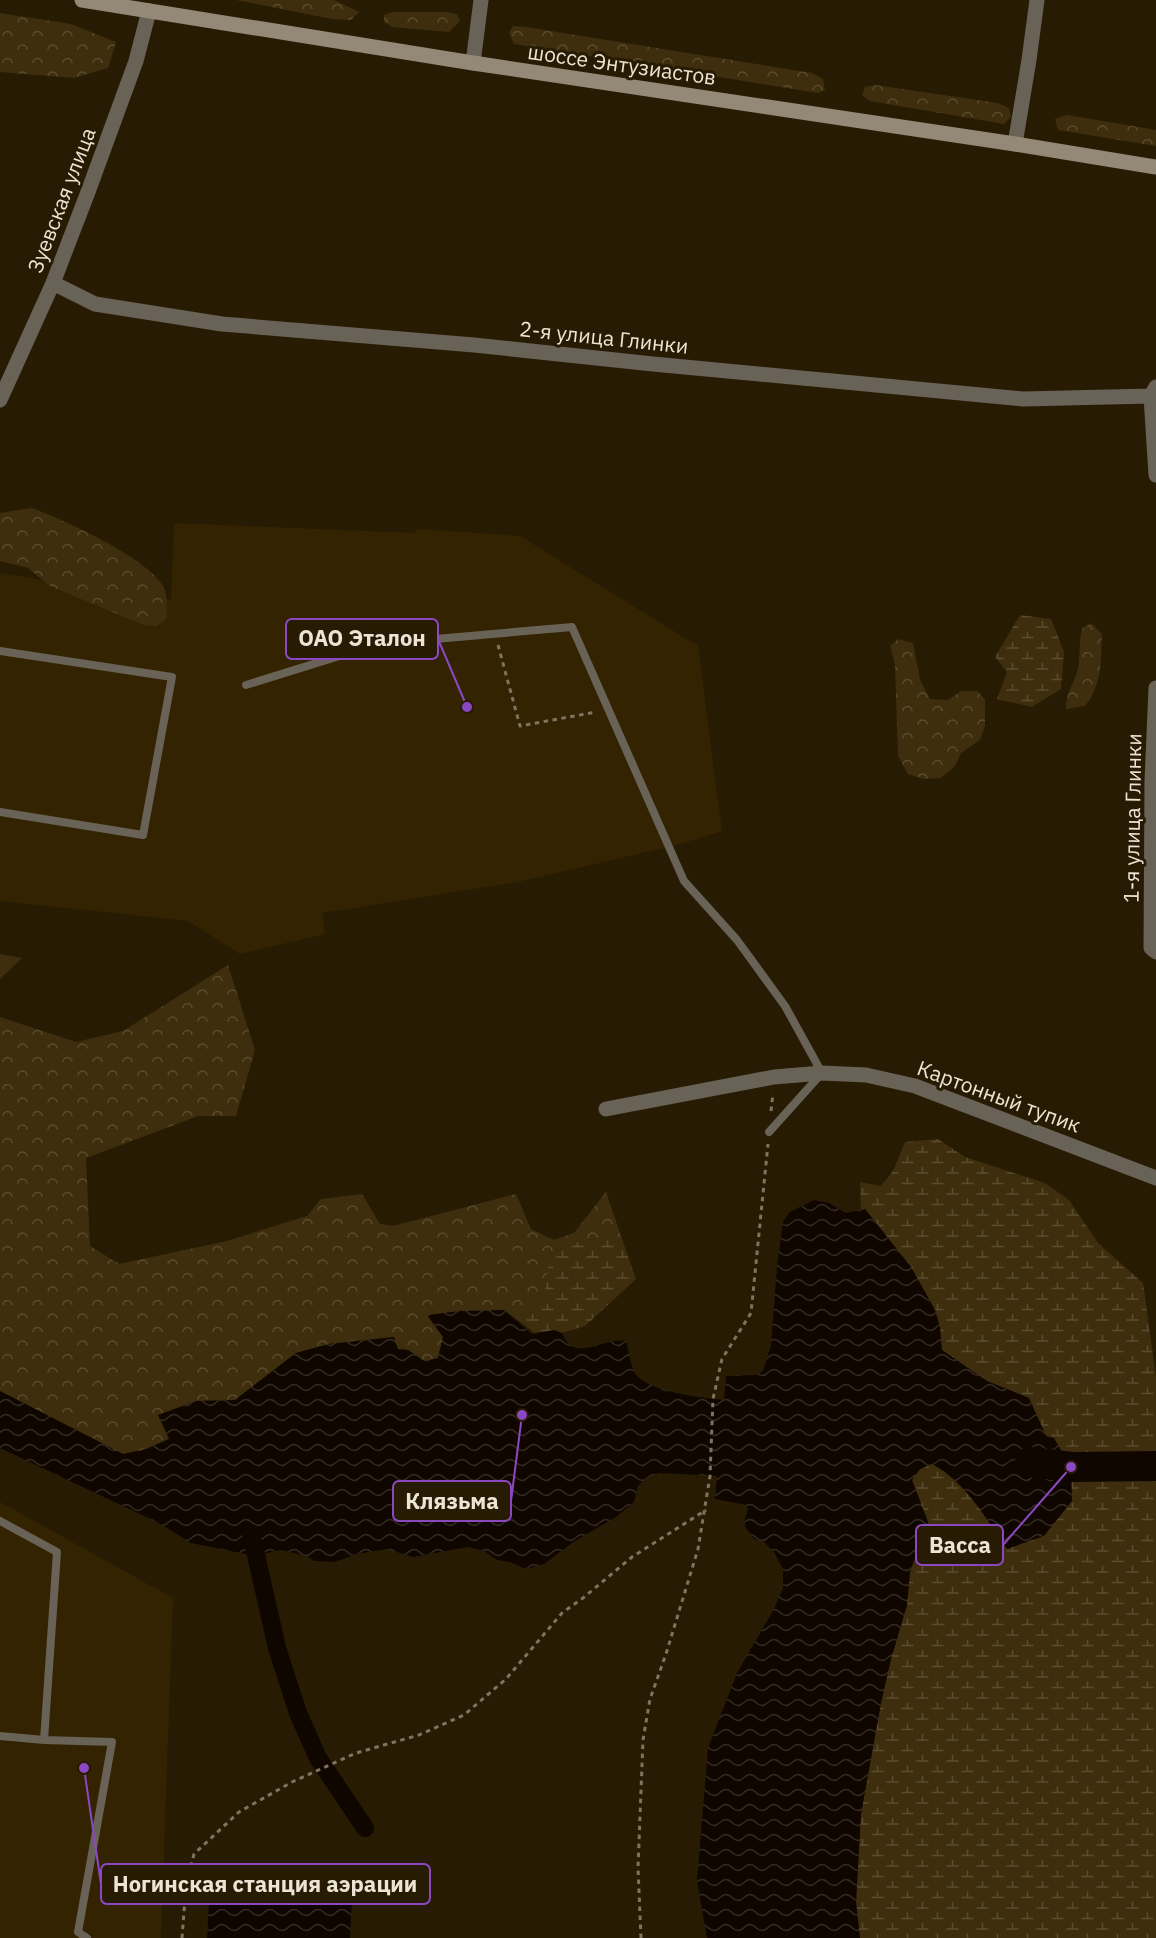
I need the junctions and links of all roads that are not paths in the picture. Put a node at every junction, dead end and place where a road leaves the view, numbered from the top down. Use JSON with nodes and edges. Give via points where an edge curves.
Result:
{"nodes":[{"id":1,"x":82,"y":0,"type":"edge"},
{"id":2,"x":481,"y":0,"type":"edge"},
{"id":3,"x":1037,"y":0,"type":"edge"},
{"id":4,"x":148,"y":11,"type":"junction"},
{"id":5,"x":472,"y":63,"type":"junction"},
{"id":6,"x":1015,"y":144,"type":"junction"},
{"id":7,"x":1156,"y":167,"type":"edge"},
{"id":8,"x":52,"y":283,"type":"junction"},
{"id":9,"x":1154,"y":394,"type":"edge"},
{"id":10,"x":0,"y":400,"type":"edge"},
{"id":11,"x":1156,"y":475,"type":"edge"},
{"id":12,"x":0,"y":651,"type":"edge"},
{"id":13,"x":246,"y":685,"type":"dead end"},
{"id":14,"x":1156,"y":688,"type":"edge"},
{"id":15,"x":0,"y":812,"type":"edge"},
{"id":16,"x":1154,"y":950,"type":"edge"},
{"id":17,"x":822,"y":1073,"type":"junction"},
{"id":18,"x":606,"y":1109,"type":"dead end"},
{"id":19,"x":769,"y":1132,"type":"road end"},
{"id":20,"x":1156,"y":1178,"type":"edge"},
{"id":21,"x":0,"y":1521,"type":"edge"},
{"id":22,"x":0,"y":1736,"type":"edge"},
{"id":23,"x":44,"y":1740,"type":"junction"},
{"id":24,"x":87,"y":1938,"type":"edge"}],
"edges":[{"from":1,"to":4,"type":"main road","name":"шоссе Энтузиастов"},
{"from":2,"to":5,"type":"street"},
{"from":3,"to":6,"type":"street"},
{"from":4,"to":5,"type":"main road","name":"шоссе Энтузиастов"},
{"from":4,"to":8,"type":"street","name":"Зуевская улица","via":[[136,61]]},
{"from":5,"to":6,"type":"main road","name":"шоссе Энтузиастов"},
{"from":6,"to":7,"type":"main road","name":"шоссе Энтузиастов"},
{"from":8,"to":9,"type":"street","name":"2-я улица Глинки","via":[[95,304],[222,324],[1023,399]]},
{"from":8,"to":10,"type":"street","name":"Зуевская улица"},
{"from":9,"to":11,"type":"street"},
{"from":12,"to":15,"type":"lane","via":[[172,677],[143,835]]},
{"from":13,"to":17,"type":"lane","via":[[378,644],[572,627],[684,881],[737,940],[785,1006]]},
{"from":14,"to":16,"type":"street","name":"1-я улица Глинки","via":[[1152,781]]},
{"from":17,"to":18,"type":"street","name":"Картонный тупик","via":[[774,1077]]},
{"from":17,"to":19,"type":"lane"},
{"from":17,"to":20,"type":"street","name":"Картонный тупик","via":[[866,1075],[915,1086]]},
{"from":21,"to":23,"type":"lane","via":[[57,1552]]},
{"from":22,"to":23,"type":"lane"},
{"from":23,"to":24,"type":"lane","via":[[112,1742],[78,1932]]}]}
